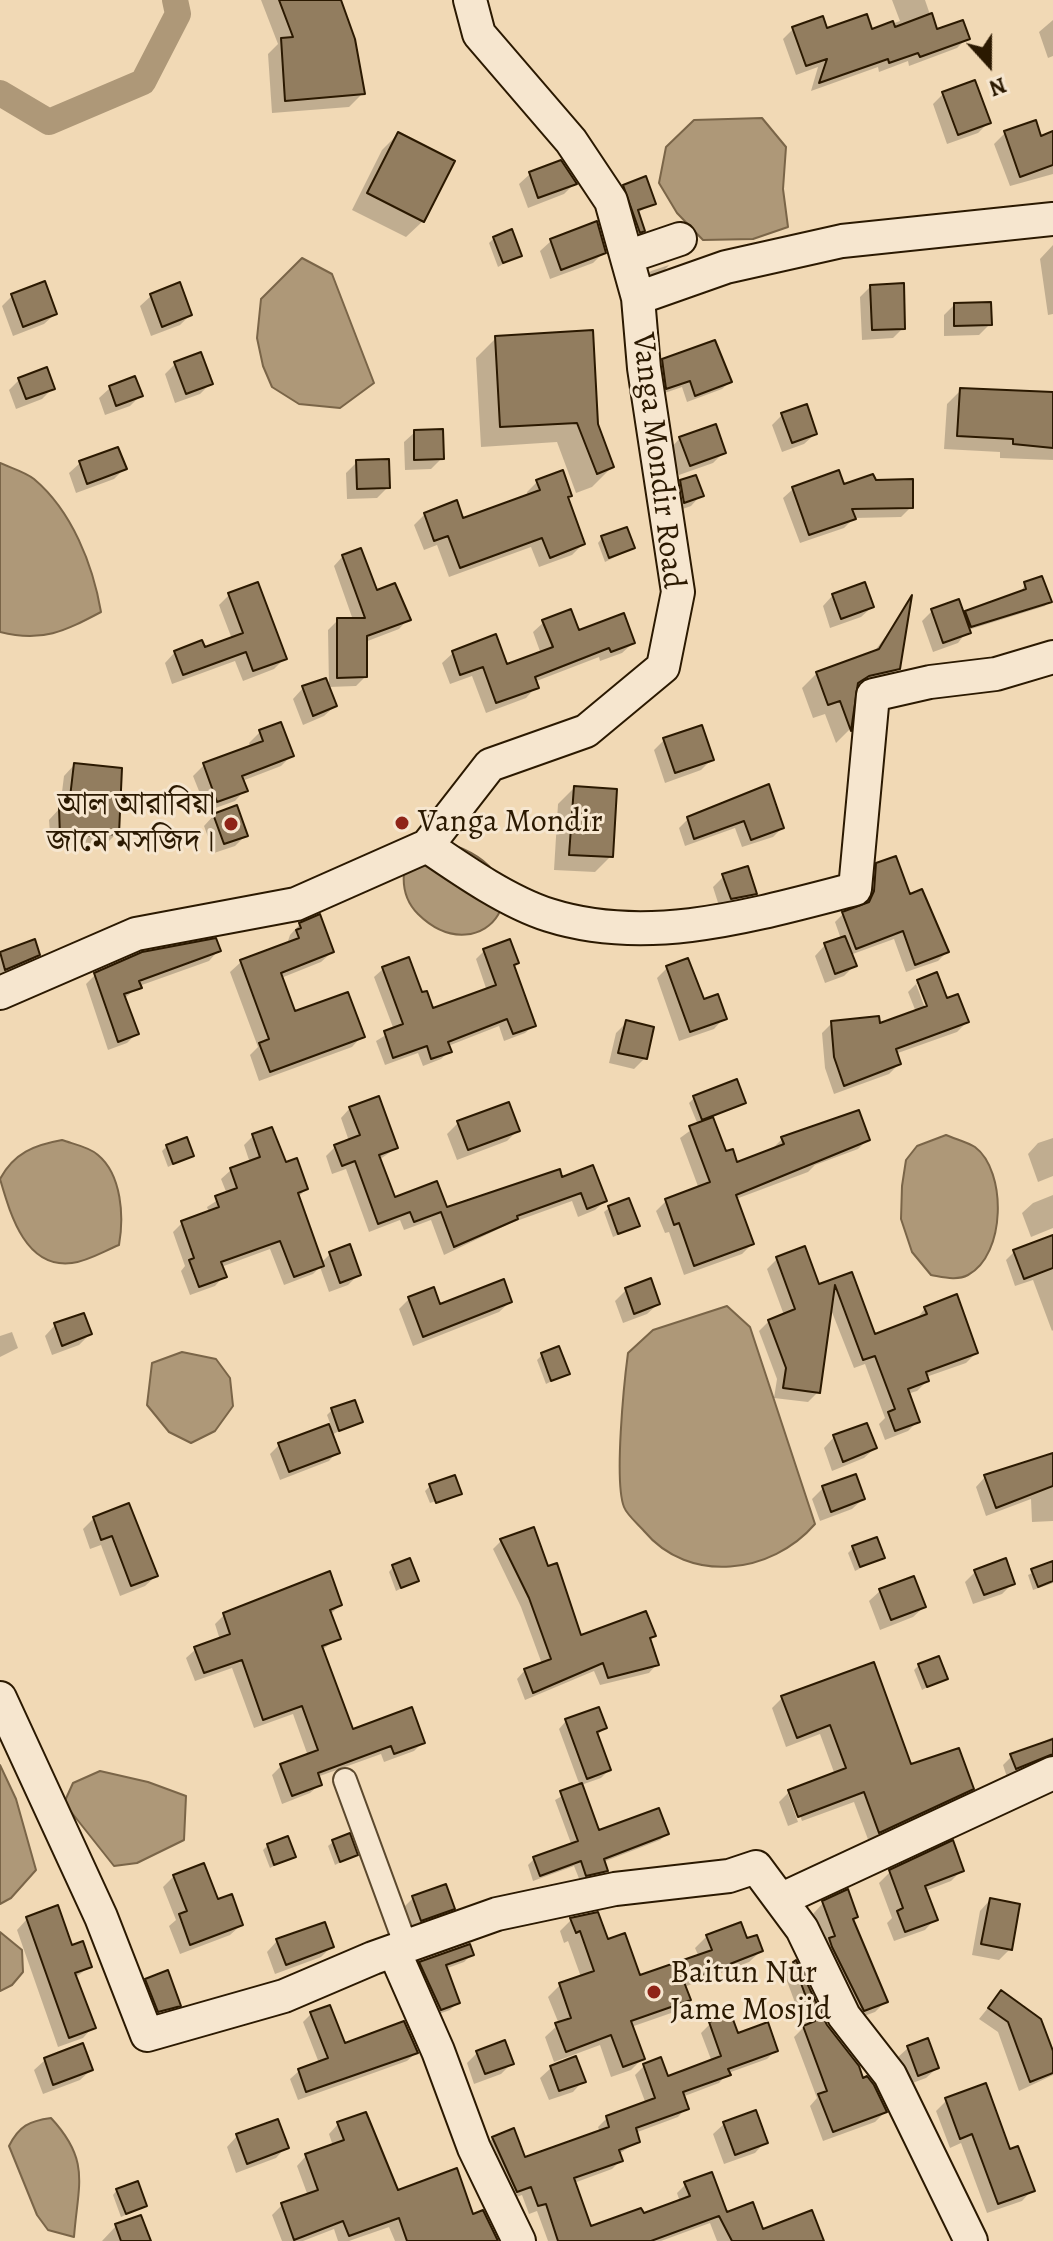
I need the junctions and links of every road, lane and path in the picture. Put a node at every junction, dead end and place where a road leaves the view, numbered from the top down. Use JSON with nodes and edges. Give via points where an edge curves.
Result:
{"nodes":[{"id":1,"x":470,"y":0,"type":"edge"},
{"id":2,"x":1053,"y":219,"type":"edge"},
{"id":3,"x":680,"y":239,"type":"dead end"},
{"id":4,"x":627,"y":257,"type":"junction"},
{"id":5,"x":638,"y":298,"type":"junction"},
{"id":6,"x":1053,"y":657,"type":"edge"},
{"id":7,"x":427,"y":846,"type":"junction"},
{"id":8,"x":0,"y":993,"type":"edge"},
{"id":9,"x":0,"y":1698,"type":"edge"},
{"id":10,"x":1053,"y":1773,"type":"edge"},
{"id":11,"x":345,"y":1780,"type":"dead end"},
{"id":12,"x":782,"y":1899,"type":"junction"},
{"id":13,"x":400,"y":1948,"type":"junction"},
{"id":14,"x":519,"y":2241,"type":"edge"},
{"id":15,"x":971,"y":2241,"type":"edge"}],
"edges":[{"from":1,"to":4,"type":"street","name":"Vanga Mondir Road","via":[[479,34],[571,141],[611,201]]},
{"from":2,"to":5,"type":"street","via":[[842,241],[726,267]]},
{"from":3,"to":4,"type":"street"},
{"from":4,"to":5,"type":"street","name":"Vanga Mondir Road"},
{"from":5,"to":7,"type":"street","name":"Vanga Mondir Road","via":[[678,592],[663,667],[586,731],[490,765]]},
{"from":6,"to":7,"type":"street","via":[[996,674],[873,695],[855,889],[741,919],[630,930],[548,915],[466,873]]},
{"from":7,"to":8,"type":"street","via":[[296,904],[136,934]]},
{"from":9,"to":13,"type":"street","via":[[101,1917],[147,2035],[284,1996]]},
{"from":10,"to":12,"type":"street"},
{"from":11,"to":13,"type":"street"},
{"from":12,"to":13,"type":"street","via":[[756,1867],[729,1876],[615,1889],[497,1914]]},
{"from":12,"to":15,"type":"street","via":[[821,1964],[844,2016],[890,2075]]},
{"from":13,"to":14,"type":"street","via":[[474,2148]]}]}
